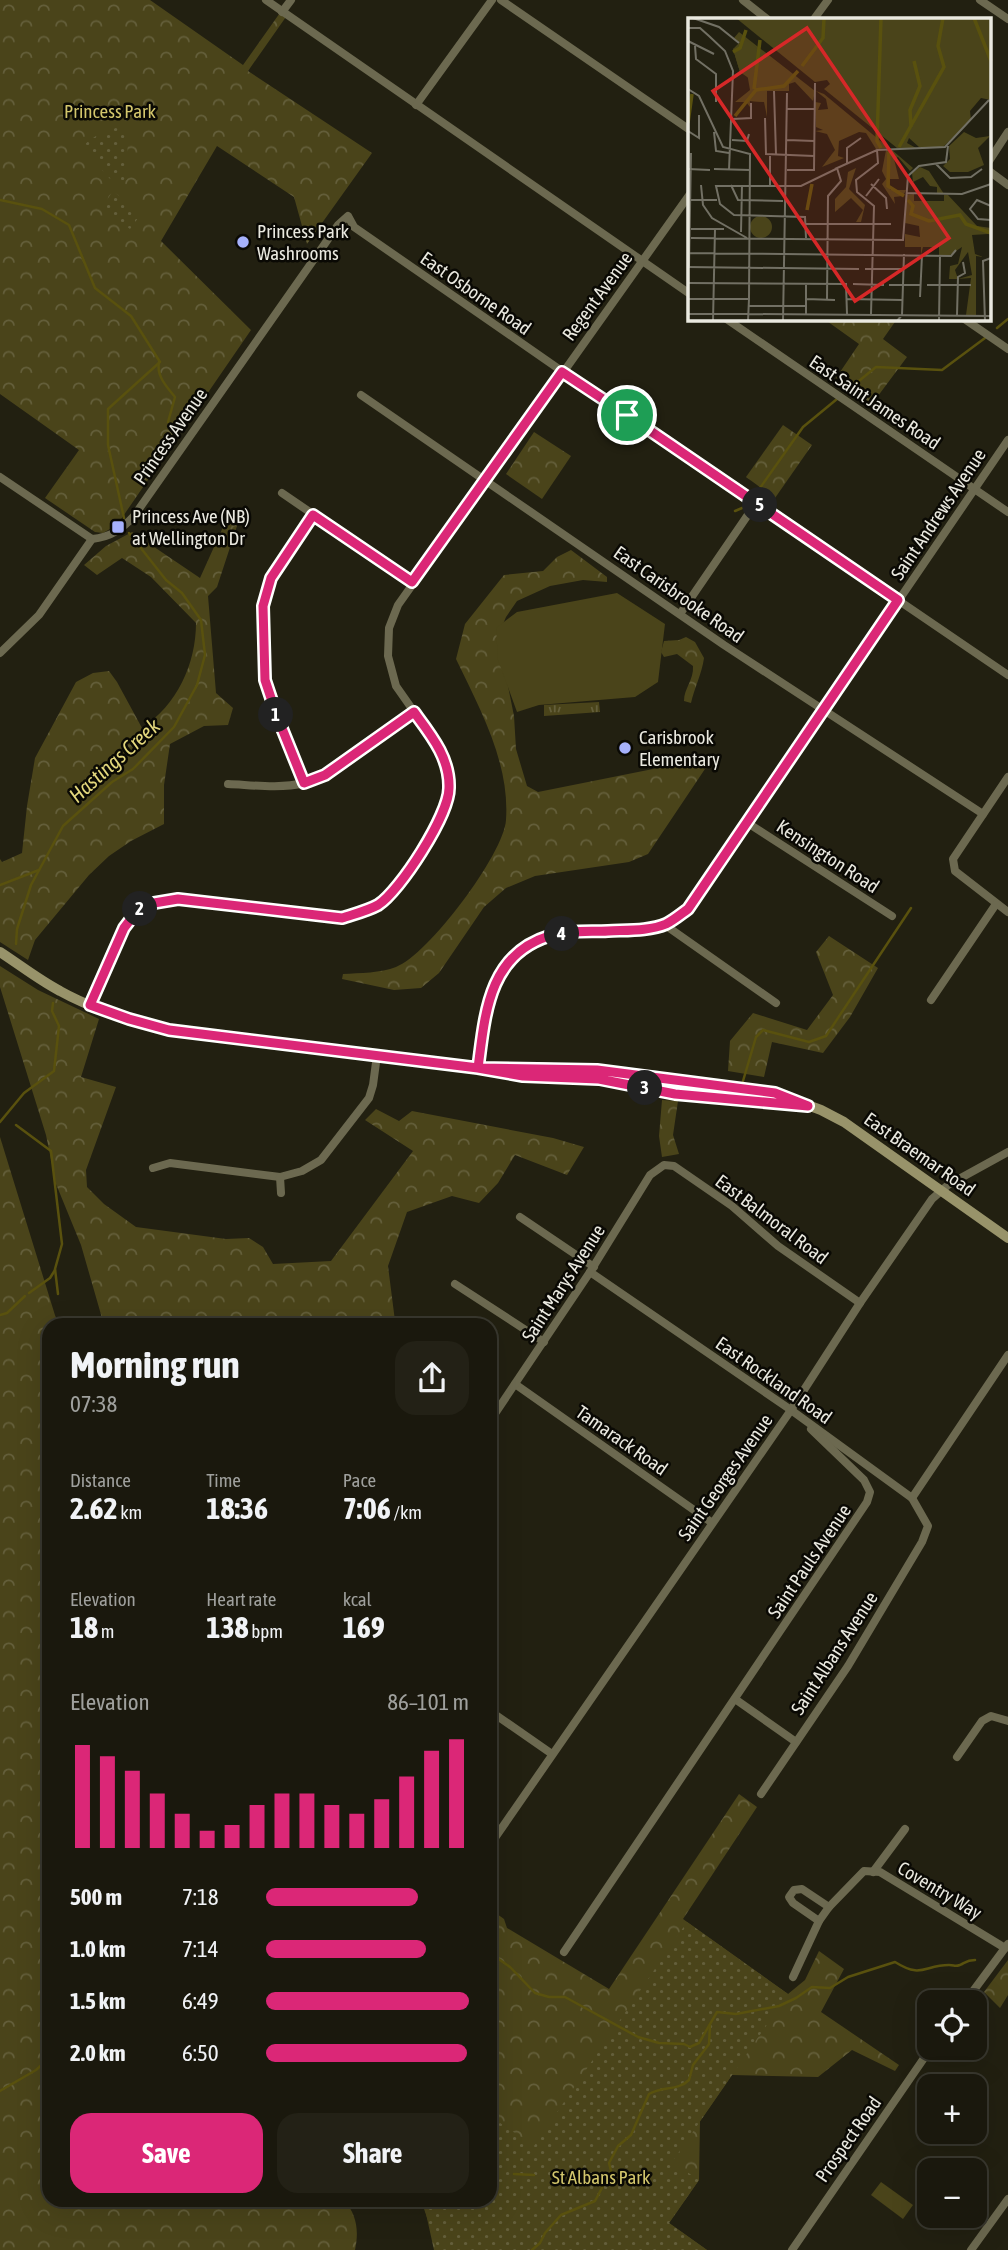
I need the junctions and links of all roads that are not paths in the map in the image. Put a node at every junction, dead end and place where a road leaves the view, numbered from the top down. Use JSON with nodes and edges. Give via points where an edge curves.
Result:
{"nodes":[{"id":1,"x":266,"y":0,"type":"edge"},
{"id":2,"x":291,"y":0,"type":"edge"},
{"id":3,"x":492,"y":0,"type":"edge"},
{"id":4,"x":501,"y":0,"type":"edge"},
{"id":5,"x":743,"y":0,"type":"edge"},
{"id":6,"x":828,"y":0,"type":"edge"},
{"id":7,"x":980,"y":0,"type":"edge"},
{"id":8,"x":282,"y":12,"type":"junction"},
{"id":9,"x":766,"y":18,"type":"edge"},
{"id":10,"x":815,"y":18,"type":"edge"},
{"id":11,"x":1008,"y":19,"type":"edge"},
{"id":12,"x":416,"y":105,"type":"junction"},
{"id":13,"x":688,"y":129,"type":"edge"},
{"id":14,"x":1008,"y":132,"type":"edge"},
{"id":15,"x":990,"y":159,"type":"edge"},
{"id":16,"x":990,"y":172,"type":"edge"},
{"id":17,"x":1008,"y":185,"type":"edge"},
{"id":18,"x":688,"y":197,"type":"edge"},
{"id":19,"x":348,"y":216,"type":"joint"},
{"id":20,"x":642,"y":261,"type":"junction"},
{"id":21,"x":688,"y":293,"type":"edge"},
{"id":22,"x":728,"y":320,"type":"edge"},
{"id":23,"x":966,"y":320,"type":"edge"},
{"id":24,"x":1008,"y":349,"type":"edge"},
{"id":25,"x":562,"y":372,"type":"junction"},
{"id":26,"x":361,"y":395,"type":"dead end"},
{"id":27,"x":1008,"y":440,"type":"edge"},
{"id":28,"x":0,"y":477,"type":"edge"},
{"id":29,"x":485,"y":480,"type":"junction"},
{"id":30,"x":975,"y":489,"type":"junction"},
{"id":31,"x":282,"y":493,"type":"dead end"},
{"id":32,"x":756,"y":503,"type":"junction"},
{"id":33,"x":1008,"y":512,"type":"edge"},
{"id":34,"x":313,"y":515,"type":"junction"},
{"id":35,"x":92,"y":539,"type":"junction"},
{"id":36,"x":412,"y":582,"type":"junction"},
{"id":37,"x":898,"y":600,"type":"junction"},
{"id":38,"x":680,"y":614,"type":"junction"},
{"id":39,"x":0,"y":653,"type":"edge"},
{"id":40,"x":1008,"y":674,"type":"edge"},
{"id":41,"x":822,"y":710,"type":"junction"},
{"id":42,"x":414,"y":712,"type":"junction"},
{"id":43,"x":1008,"y":777,"type":"edge"},
{"id":44,"x":304,"y":783,"type":"junction"},
{"id":45,"x":228,"y":784,"type":"dead end"},
{"id":46,"x":983,"y":814,"type":"junction"},
{"id":47,"x":746,"y":822,"type":"junction"},
{"id":48,"x":996,"y":904,"type":"junction"},
{"id":49,"x":1008,"y":912,"type":"edge"},
{"id":50,"x":892,"y":916,"type":"dead end"},
{"id":51,"x":665,"y":925,"type":"junction"},
{"id":52,"x":0,"y":951,"type":"edge"},
{"id":53,"x":931,"y":1000,"type":"dead end"},
{"id":54,"x":776,"y":1003,"type":"dead end"},
{"id":55,"x":90,"y":1005,"type":"junction"},
{"id":56,"x":377,"y":1055,"type":"junction"},
{"id":57,"x":478,"y":1068,"type":"junction"},
{"id":58,"x":1008,"y":1152,"type":"edge"},
{"id":59,"x":664,"y":1164,"type":"joint"},
{"id":60,"x":153,"y":1168,"type":"dead end"},
{"id":61,"x":280,"y":1177,"type":"junction"},
{"id":62,"x":941,"y":1191,"type":"junction"},
{"id":63,"x":281,"y":1193,"type":"dead end"},
{"id":64,"x":520,"y":1217,"type":"dead end"},
{"id":65,"x":1008,"y":1238,"type":"edge"},
{"id":66,"x":592,"y":1270,"type":"junction"},
{"id":67,"x":455,"y":1284,"type":"dead end"},
{"id":68,"x":860,"y":1303,"type":"junction"},
{"id":69,"x":544,"y":1342,"type":"junction"},
{"id":70,"x":1008,"y":1355,"type":"edge"},
{"id":71,"x":515,"y":1384,"type":"junction"},
{"id":72,"x":497,"y":1411,"type":"edge"},
{"id":73,"x":794,"y":1413,"type":"junction"},
{"id":74,"x":912,"y":1498,"type":"junction"},
{"id":75,"x":711,"y":1522,"type":"junction"},
{"id":76,"x":928,"y":1526,"type":"joint"},
{"id":77,"x":735,"y":1699,"type":"junction"},
{"id":78,"x":497,"y":1716,"type":"edge"},
{"id":79,"x":1008,"y":1721,"type":"edge"},
{"id":80,"x":796,"y":1742,"type":"junction"},
{"id":81,"x":552,"y":1754,"type":"junction"},
{"id":82,"x":957,"y":1757,"type":"dead end"},
{"id":83,"x":761,"y":1794,"type":"dead end"},
{"id":84,"x":905,"y":1829,"type":"dead end"},
{"id":85,"x":497,"y":1835,"type":"edge"},
{"id":86,"x":873,"y":1872,"type":"junction"},
{"id":87,"x":829,"y":1907,"type":"junction"},
{"id":88,"x":820,"y":1921,"type":"junction"},
{"id":89,"x":1007,"y":1946,"type":"edge"},
{"id":90,"x":564,"y":1952,"type":"dead end"},
{"id":91,"x":793,"y":1977,"type":"dead end"},
{"id":92,"x":974,"y":1990,"type":"edge"},
{"id":93,"x":923,"y":2060,"type":"edge"},
{"id":94,"x":1008,"y":2199,"type":"edge"},
{"id":95,"x":792,"y":2250,"type":"edge"},
{"id":96,"x":971,"y":2250,"type":"edge"}],
"edges":[{"from":1,"to":8,"type":"street"},
{"from":2,"to":8,"type":"street"},
{"from":3,"to":12,"type":"street"},
{"from":4,"to":13,"type":"street"},
{"from":5,"to":9,"type":"street"},
{"from":6,"to":10,"type":"street"},
{"from":7,"to":11,"type":"street"},
{"from":8,"to":12,"type":"street"},
{"from":12,"to":20,"type":"street"},
{"from":14,"to":15,"type":"street"},
{"from":16,"to":17,"type":"street"},
{"from":18,"to":20,"type":"street","name":"Regent Avenue"},
{"from":19,"to":25,"type":"street","name":"East Osborne Road","via":[[354,227]]},
{"from":19,"to":35,"type":"street","name":"Princess Avenue","via":[[278,308],[134,516],[122,529]]},
{"from":20,"to":21,"type":"street"},
{"from":20,"to":25,"type":"street","name":"Regent Avenue"},
{"from":22,"to":30,"type":"street","name":"East Saint James Road"},
{"from":23,"to":24,"type":"street"},
{"from":25,"to":29,"type":"street","name":"Regent Avenue"},
{"from":25,"to":32,"type":"street","name":"East Osborne Road"},
{"from":26,"to":29,"type":"street","name":"East Carisbrooke Road"},
{"from":27,"to":30,"type":"street","name":"Saint Andrews Avenue"},
{"from":28,"to":35,"type":"street"},
{"from":29,"to":36,"type":"street","name":"Regent Avenue"},
{"from":29,"to":38,"type":"street","name":"East Carisbrooke Road"},
{"from":30,"to":33,"type":"street","name":"East Saint James Road"},
{"from":30,"to":37,"type":"street","name":"Saint Andrews Avenue"},
{"from":31,"to":34,"type":"street"},
{"from":32,"to":37,"type":"street","name":"East Osborne Road"},
{"from":32,"to":38,"type":"street"},
{"from":34,"to":36,"type":"street"},
{"from":34,"to":44,"type":"street","via":[[271,578],[263,606],[265,680]]},
{"from":35,"to":39,"type":"street","via":[[39,615]]},
{"from":36,"to":42,"type":"street","name":"Regent Avenue","via":[[389,628],[388,656],[396,686]]},
{"from":37,"to":40,"type":"street","name":"East Osborne Road"},
{"from":37,"to":41,"type":"street","name":"Saint Andrews Avenue"},
{"from":38,"to":41,"type":"street","name":"East Carisbrooke Road"},
{"from":41,"to":46,"type":"street","name":"East Carisbrooke Road"},
{"from":41,"to":47,"type":"street","name":"Saint Andrews Avenue"},
{"from":42,"to":44,"type":"street","via":[[325,775]]},
{"from":42,"to":55,"type":"street","name":"Regent Avenue","via":[[436,743],[450,790],[429,841],[379,904],[342,918],[178,899],[148,904],[124,928]]},
{"from":43,"to":46,"type":"street"},
{"from":44,"to":45,"type":"street"},
{"from":46,"to":48,"type":"street","via":[[953,865]]},
{"from":47,"to":50,"type":"street","name":"Kensington Road"},
{"from":47,"to":51,"type":"street","name":"Saint Andrews Avenue","via":[[688,909]]},
{"from":48,"to":49,"type":"street"},
{"from":48,"to":53,"type":"street"},
{"from":51,"to":54,"type":"street"},
{"from":51,"to":57,"type":"street","via":[[550,936],[515,957],[504,967],[489,997]]},
{"from":52,"to":55,"type":"street","name":"East Braemar Road","via":[[60,992]]},
{"from":55,"to":56,"type":"street","name":"East Braemar Road","via":[[169,1030]]},
{"from":56,"to":57,"type":"street","name":"East Braemar Road"},
{"from":56,"to":61,"type":"street","via":[[369,1098],[344,1132],[321,1160]]},
{"from":57,"to":62,"type":"street","name":"East Braemar Road","via":[[808,1106],[844,1122]]},
{"from":58,"to":62,"type":"street","name":"Saint Georges Avenue"},
{"from":59,"to":66,"type":"street","name":"Saint Marys Avenue","via":[[650,1175]]},
{"from":59,"to":68,"type":"street","name":"East Balmoral Road","via":[[674,1166],[732,1206],[778,1246]]},
{"from":60,"to":61,"type":"street","via":[[170,1163]]},
{"from":61,"to":63,"type":"street"},
{"from":62,"to":65,"type":"street","name":"East Braemar Road"},
{"from":62,"to":68,"type":"street","name":"Saint Georges Avenue"},
{"from":64,"to":66,"type":"street","name":"East Rockland Road"},
{"from":66,"to":69,"type":"street","name":"Saint Marys Avenue"},
{"from":66,"to":73,"type":"street","name":"East Rockland Road"},
{"from":67,"to":69,"type":"street"},
{"from":68,"to":73,"type":"street","name":"Saint Georges Avenue"},
{"from":69,"to":71,"type":"street","name":"Saint Marys Avenue"},
{"from":70,"to":74,"type":"street"},
{"from":71,"to":72,"type":"street","name":"Saint Marys Avenue"},
{"from":71,"to":75,"type":"street","name":"Tamarack Road"},
{"from":73,"to":74,"type":"street","name":"East Rockland Road"},
{"from":73,"to":75,"type":"street","name":"Saint Georges Avenue"},
{"from":73,"to":77,"type":"street","name":"Saint Pauls Avenue","via":[[864,1480],[870,1492]]},
{"from":74,"to":76,"type":"street","name":"East Rockland Road"},
{"from":75,"to":81,"type":"street","name":"Saint Georges Avenue"},
{"from":76,"to":80,"type":"street","name":"Saint Albans Avenue","via":[[848,1666]]},
{"from":77,"to":80,"type":"street"},
{"from":77,"to":90,"type":"street","name":"Saint Pauls Avenue"},
{"from":78,"to":81,"type":"street"},
{"from":79,"to":82,"type":"street","via":[[991,1716],[982,1721]]},
{"from":80,"to":83,"type":"street","name":"Saint Albans Avenue"},
{"from":81,"to":85,"type":"street","name":"Saint Georges Avenue"},
{"from":84,"to":86,"type":"street"},
{"from":86,"to":87,"type":"street","name":"Coventry Way","via":[[864,1871]]},
{"from":86,"to":89,"type":"street","name":"Coventry Way"},
{"from":87,"to":88,"type":"street","name":"Coventry Way"},
{"from":87,"to":88,"type":"street","via":[[802,1889],[794,1889],[789,1897],[793,1903]]},
{"from":88,"to":91,"type":"street","name":"Coventry Way"},
{"from":89,"to":92,"type":"street"},
{"from":93,"to":95,"type":"street","name":"Prospect Road"},
{"from":94,"to":96,"type":"street"}]}
